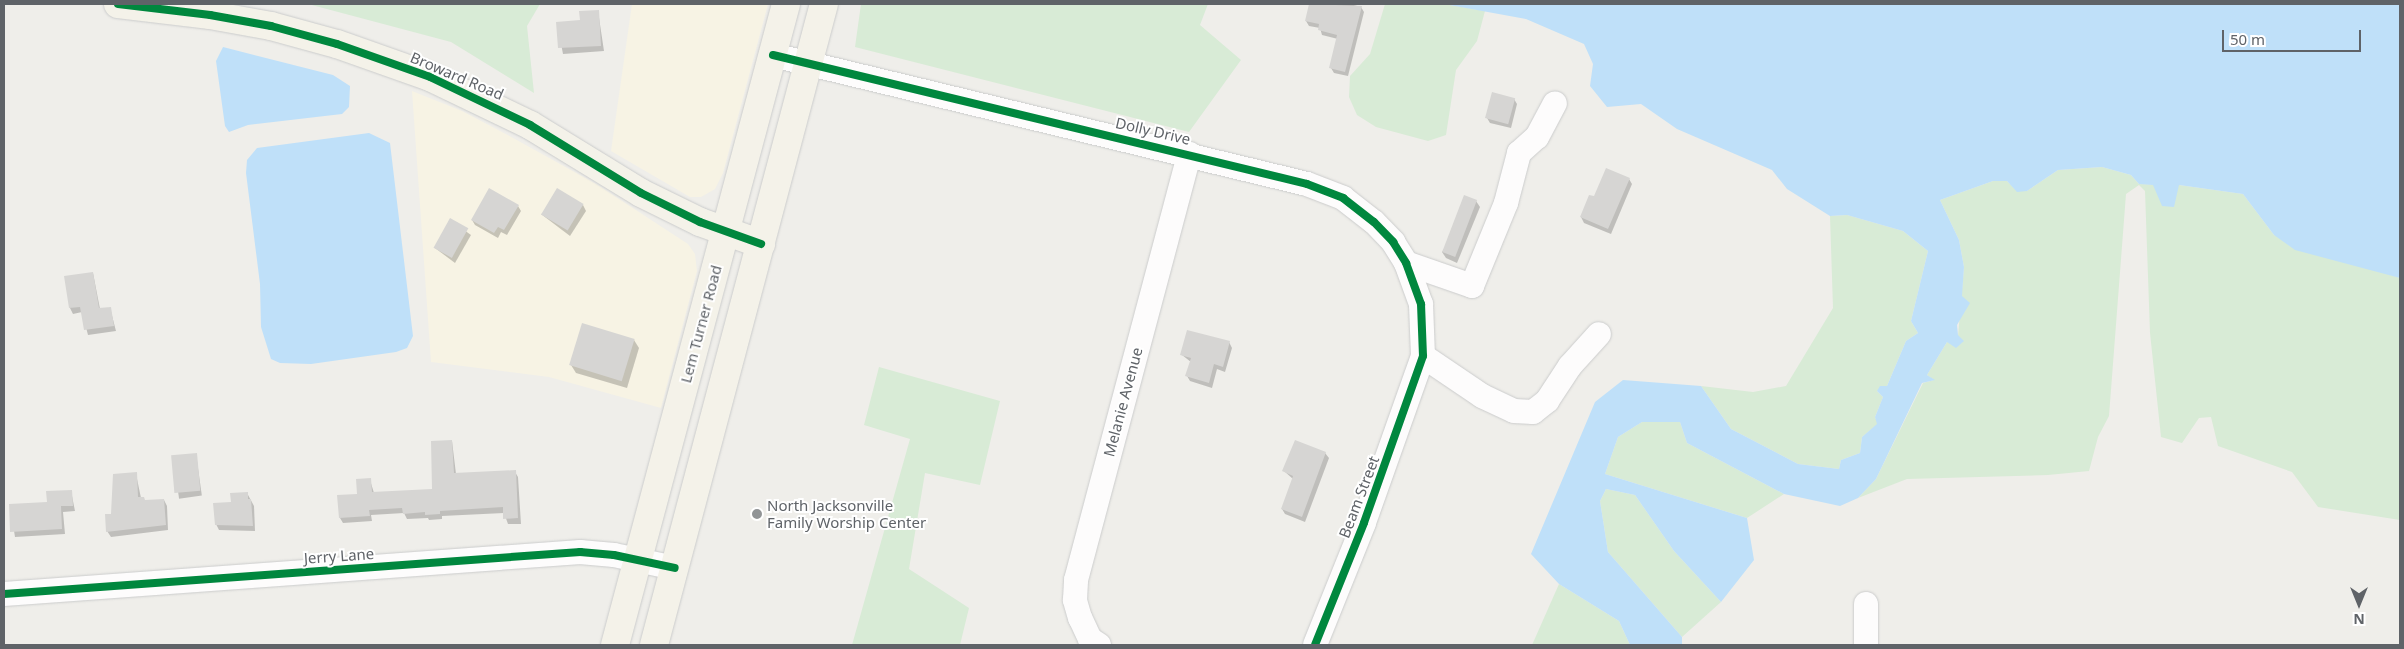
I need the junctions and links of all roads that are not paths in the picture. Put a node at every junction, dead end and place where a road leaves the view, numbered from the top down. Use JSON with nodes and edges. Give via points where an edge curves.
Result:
{"nodes":[{"id":1,"x":118,"y":4,"type":"edge"},
{"id":2,"x":786,"y":4,"type":"edge"},
{"id":3,"x":824,"y":4,"type":"edge"},
{"id":4,"x":773,"y":55,"type":"junction"},
{"id":5,"x":809,"y":64,"type":"junction"},
{"id":6,"x":1555,"y":102,"type":"dead end"},
{"id":7,"x":1189,"y":154,"type":"junction"},
{"id":8,"x":725,"y":232,"type":"junction"},
{"id":9,"x":761,"y":244,"type":"junction"},
{"id":10,"x":1406,"y":263,"type":"junction"},
{"id":11,"x":1598,"y":334,"type":"dead end"},
{"id":12,"x":1423,"y":356,"type":"junction"},
{"id":13,"x":638,"y":560,"type":"junction"},
{"id":14,"x":675,"y":568,"type":"junction"},
{"id":15,"x":4,"y":594,"type":"edge"},
{"id":16,"x":1866,"y":604,"type":"dead end"},
{"id":17,"x":615,"y":645,"type":"edge"},
{"id":18,"x":654,"y":645,"type":"edge"},
{"id":19,"x":1099,"y":645,"type":"edge"},
{"id":20,"x":1315,"y":645,"type":"edge"},
{"id":21,"x":1866,"y":645,"type":"edge"}],
"edges":[{"from":1,"to":8,"type":"main road","name":"Broward Road","via":[[272,26],[337,44],[430,77],[525,122],[641,193]]},
{"from":2,"to":4,"type":"main road","name":"Lem Turner Road"},
{"from":3,"to":5,"type":"main road"},
{"from":4,"to":5,"type":"street","name":"Dolly Drive"},
{"from":4,"to":8,"type":"main road","name":"Lem Turner Road"},
{"from":5,"to":7,"type":"street","name":"Dolly Drive"},
{"from":5,"to":9,"type":"main road"},
{"from":6,"to":10,"type":"street","via":[[1537,137],[1519,152],[1506,203],[1472,286]]},
{"from":7,"to":10,"type":"street","name":"Dolly Drive","via":[[1307,184],[1343,198],[1374,222],[1393,242]]},
{"from":7,"to":19,"type":"street","name":"Melanie Avenue","via":[[1076,580],[1075,600],[1080,618],[1090,638]]},
{"from":8,"to":9,"type":"main road","name":"Broward Road"},
{"from":8,"to":13,"type":"main road","name":"Lem Turner Road"},
{"from":9,"to":14,"type":"main road"},
{"from":10,"to":12,"type":"street","name":"Dolly Drive","via":[[1421,304]]},
{"from":11,"to":12,"type":"street","via":[[1570,366],[1547,401],[1533,412],[1514,411],[1482,396]]},
{"from":12,"to":20,"type":"street","name":"Beam Street","via":[[1390,452]]},
{"from":13,"to":14,"type":"street","name":"Jerry Lane"},
{"from":13,"to":15,"type":"street","name":"Jerry Lane","via":[[580,552]]},
{"from":13,"to":17,"type":"main road","name":"Lem Turner Road"},
{"from":14,"to":18,"type":"main road"},
{"from":16,"to":21,"type":"street"}]}
